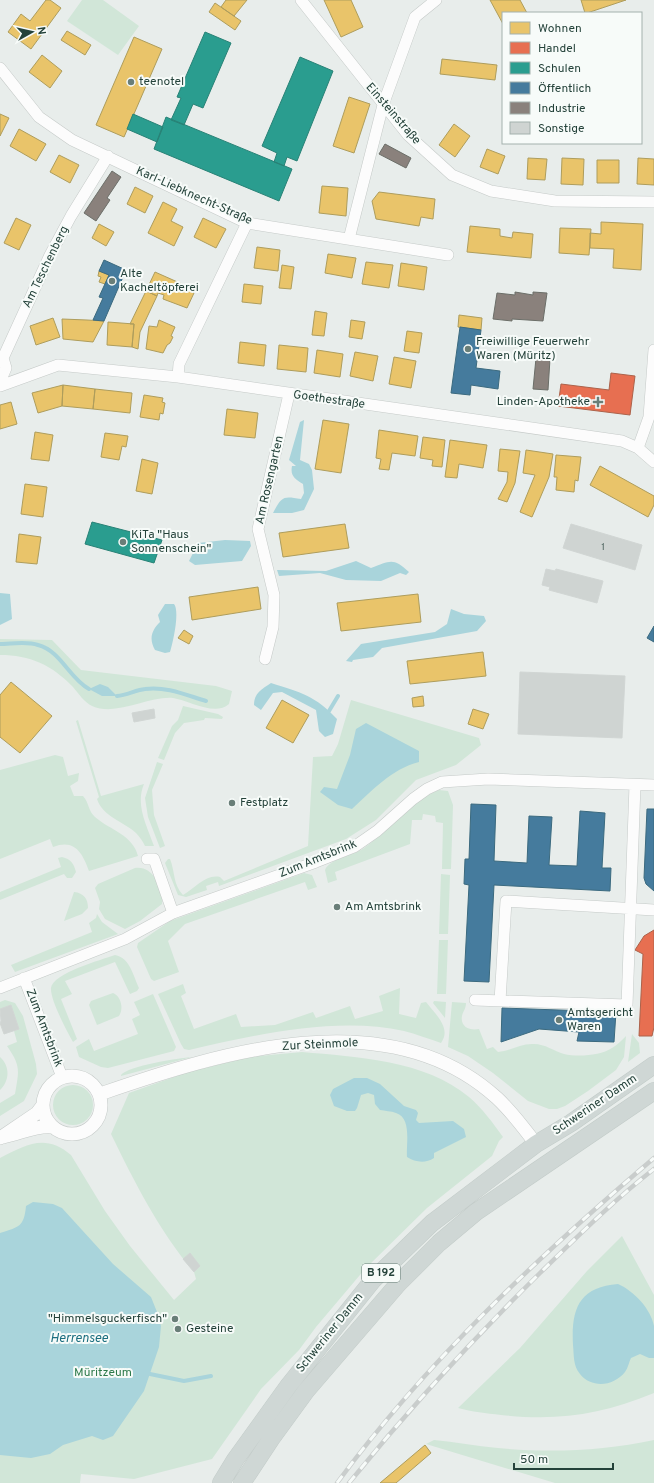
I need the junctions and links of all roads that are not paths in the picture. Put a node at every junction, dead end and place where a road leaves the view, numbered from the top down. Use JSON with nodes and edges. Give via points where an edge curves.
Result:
{"nodes":[{"id":1,"x":301,"y":0,"type":"edge"},
{"id":2,"x":436,"y":0,"type":"edge"},
{"id":3,"x":0,"y":68,"type":"edge"},
{"id":4,"x":383,"y":104,"type":"junction"},
{"id":5,"x":108,"y":156,"type":"junction"},
{"id":6,"x":654,"y":202,"type":"edge"},
{"id":7,"x":247,"y":223,"type":"junction"},
{"id":8,"x":349,"y":239,"type":"junction"},
{"id":9,"x":448,"y":255,"type":"dead end"},
{"id":10,"x":654,"y":350,"type":"edge"},
{"id":11,"x":178,"y":377,"type":"junction"},
{"id":12,"x":0,"y":382,"type":"edge"},
{"id":13,"x":0,"y":386,"type":"edge"},
{"id":14,"x":289,"y":394,"type":"junction"},
{"id":15,"x":638,"y":448,"type":"junction"},
{"id":16,"x":654,"y":462,"type":"edge"},
{"id":17,"x":265,"y":659,"type":"dead end"},
{"id":18,"x":636,"y":785,"type":"junction"},
{"id":19,"x":654,"y":785,"type":"edge"},
{"id":20,"x":147,"y":860,"type":"dead end"},
{"id":21,"x":631,"y":909,"type":"junction"},
{"id":22,"x":654,"y":910,"type":"edge"},
{"id":23,"x":173,"y":913,"type":"junction"},
{"id":24,"x":24,"y":978,"type":"junction"},
{"id":25,"x":0,"y":988,"type":"edge"},
{"id":26,"x":475,"y":1000,"type":"dead end"},
{"id":27,"x":500,"y":1001,"type":"junction"},
{"id":28,"x":654,"y":1065,"type":"edge"},
{"id":29,"x":62,"y":1077,"type":"junction"},
{"id":30,"x":654,"y":1091,"type":"edge"},
{"id":31,"x":100,"y":1094,"type":"junction"},
{"id":32,"x":43,"y":1105,"type":"junction"},
{"id":33,"x":52,"y":1127,"type":"junction"},
{"id":34,"x":1,"y":1138,"type":"edge"},
{"id":35,"x":536,"y":1144,"type":"junction"},
{"id":36,"x":549,"y":1163,"type":"junction"},
{"id":37,"x":222,"y":1483,"type":"edge"},
{"id":38,"x":242,"y":1483,"type":"edge"}],
"edges":[{"from":1,"to":4,"type":"street","name":"Einsteinstraße"},
{"from":2,"to":4,"type":"street","via":[[416,17]]},
{"from":3,"to":5,"type":"street","name":"Karl-Liebknecht-Straße","via":[[39,117],[72,140]]},
{"from":4,"to":6,"type":"street","name":"Einsteinstraße","via":[[408,135],[452,174],[491,190],[555,202]]},
{"from":4,"to":8,"type":"street"},
{"from":5,"to":7,"type":"street","name":"Karl-Liebknecht-Straße"},
{"from":5,"to":12,"type":"street","name":"Am Teschenberg","via":[[71,216],[35,285],[3,358],[6,368]]},
{"from":7,"to":8,"type":"street","name":"Karl-Liebknecht-Straße"},
{"from":7,"to":11,"type":"street","via":[[179,364]]},
{"from":8,"to":9,"type":"street","name":"Karl-Liebknecht-Straße"},
{"from":10,"to":15,"type":"street","via":[[649,417]]},
{"from":11,"to":13,"type":"street","name":"Goethestraße","via":[[58,365]]},
{"from":11,"to":14,"type":"street","name":"Goethestraße"},
{"from":14,"to":15,"type":"street","name":"Goethestraße","via":[[622,441]]},
{"from":14,"to":17,"type":"street","name":"Am Rosengarten","via":[[258,529],[274,595],[272,627]]},
{"from":15,"to":16,"type":"street","name":"Goethestraße"},
{"from":18,"to":19,"type":"street","name":"Zum Amtsbrink"},
{"from":18,"to":21,"type":"street"},
{"from":18,"to":23,"type":"street","name":"Zum Amtsbrink","via":[[488,779],[442,782],[413,799],[377,831],[354,847]]},
{"from":20,"to":23,"type":"street","via":[[154,859]]},
{"from":21,"to":22,"type":"street"},
{"from":21,"to":27,"type":"street","via":[[627,1005]]},
{"from":21,"to":27,"type":"street","via":[[506,901]]},
{"from":23,"to":24,"type":"street","name":"Zum Amtsbrink","via":[[125,939]]},
{"from":24,"to":25,"type":"street","name":"Zum Amtsbrink"},
{"from":24,"to":29,"type":"street","name":"Zum Amtsbrink"},
{"from":26,"to":27,"type":"street"},
{"from":28,"to":35,"type":"main road","name":"Schweriner Damm","number":"B 192","via":[[571,1123]]},
{"from":29,"to":31,"type":"street","via":[[84,1078]]},
{"from":29,"to":32,"type":"street","via":[[48,1088]]},
{"from":30,"to":36,"type":"main road","name":"Schweriner Damm","number":"B 192"},
{"from":31,"to":33,"type":"street","via":[[102,1109],[96,1122],[86,1132],[65,1134]]},
{"from":31,"to":35,"type":"street","name":"Zur Steinmole","via":[[185,1065],[248,1050],[334,1041],[367,1042],[409,1051],[439,1061],[458,1071],[497,1098]]},
{"from":32,"to":33,"type":"street"},
{"from":32,"to":34,"type":"street"},
{"from":33,"to":34,"type":"street","via":[[44,1126]]},
{"from":35,"to":36,"type":"main road"},
{"from":35,"to":37,"type":"main road","name":"Schweriner Damm","number":"B 192","via":[[432,1223],[373,1280],[290,1385],[235,1460]]},
{"from":36,"to":38,"type":"main road","name":"Schweriner Damm","number":"B 192","via":[[476,1212],[439,1243],[398,1284],[306,1391]]}]}
